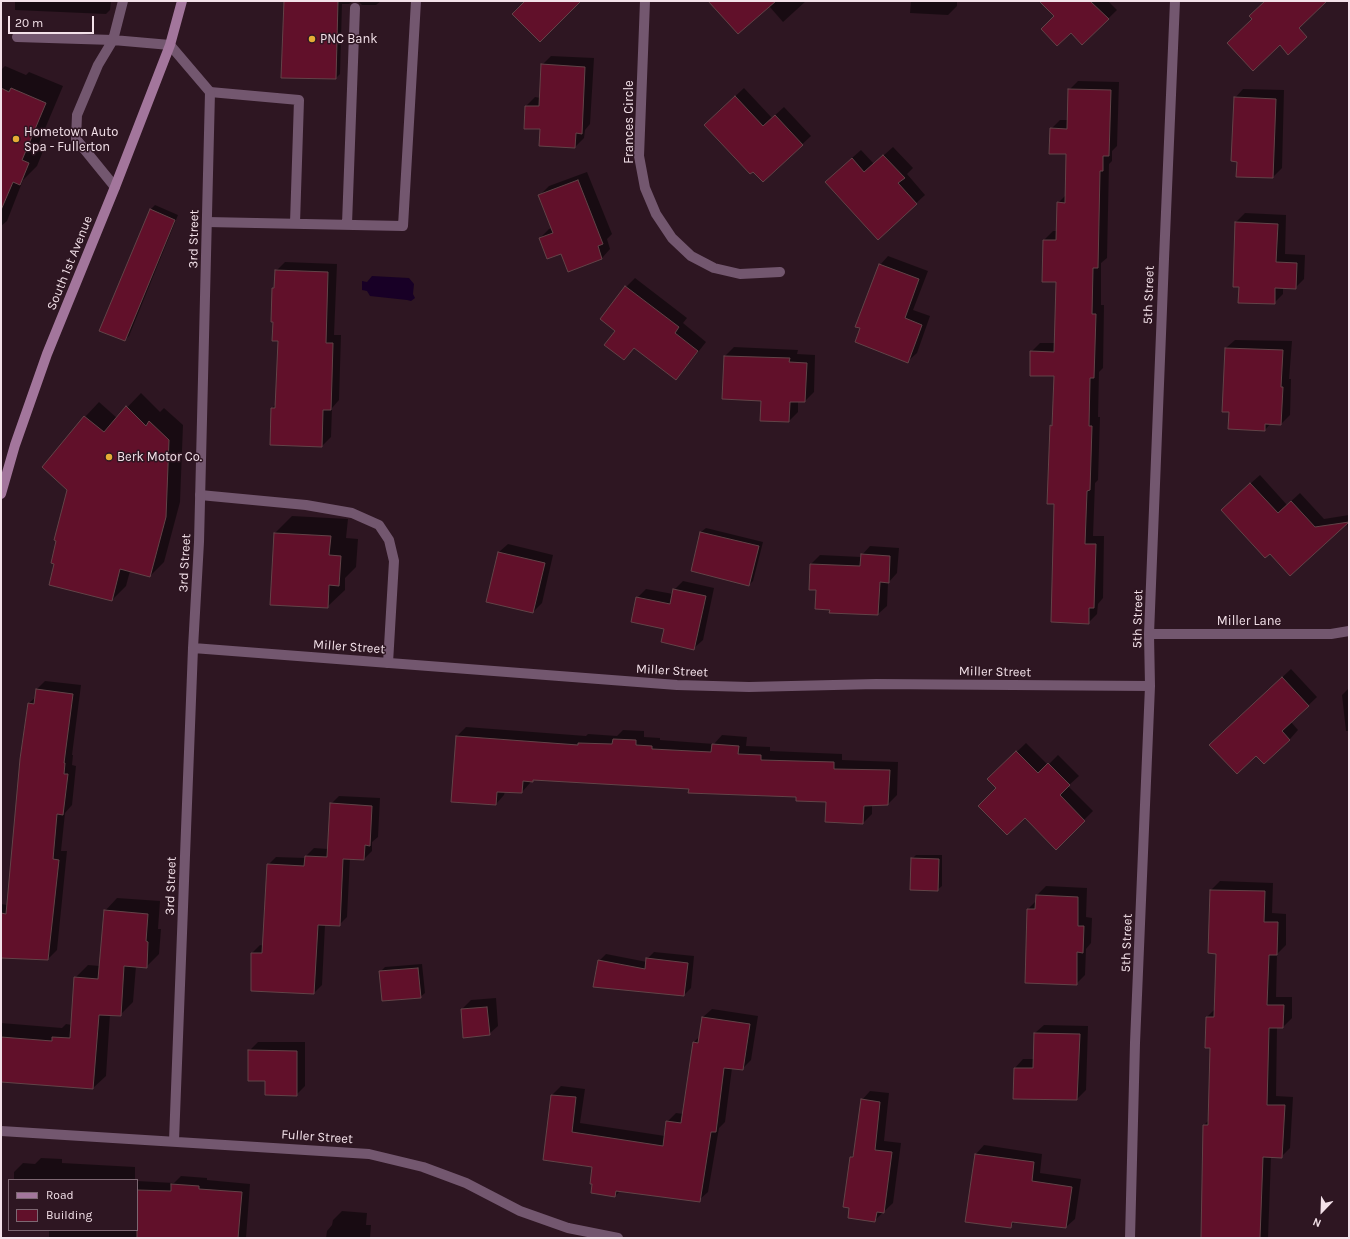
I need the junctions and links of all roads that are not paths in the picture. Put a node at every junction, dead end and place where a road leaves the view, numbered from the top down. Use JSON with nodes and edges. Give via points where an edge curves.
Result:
{"nodes":[{"id":1,"x":123,"y":1,"type":"edge"},
{"id":2,"x":182,"y":1,"type":"edge"},
{"id":3,"x":416,"y":1,"type":"edge"},
{"id":4,"x":645,"y":1,"type":"edge"},
{"id":5,"x":1175,"y":1,"type":"edge"},
{"id":6,"x":355,"y":8,"type":"dead end"},
{"id":7,"x":17,"y":37,"type":"dead end"},
{"id":8,"x":113,"y":40,"type":"junction"},
{"id":9,"x":170,"y":45,"type":"junction"},
{"id":10,"x":210,"y":92,"type":"junction"},
{"id":11,"x":114,"y":187,"type":"junction"},
{"id":12,"x":207,"y":222,"type":"junction"},
{"id":13,"x":295,"y":223,"type":"junction"},
{"id":14,"x":347,"y":224,"type":"junction"},
{"id":15,"x":780,"y":272,"type":"dead end"},
{"id":16,"x":4,"y":473,"type":"edge"},
{"id":17,"x":1,"y":494,"type":"edge"},
{"id":18,"x":200,"y":495,"type":"junction"},
{"id":19,"x":1349,"y":631,"type":"edge"},
{"id":20,"x":1149,"y":634,"type":"junction"},
{"id":21,"x":193,"y":648,"type":"junction"},
{"id":22,"x":388,"y":663,"type":"junction"},
{"id":23,"x":1150,"y":686,"type":"junction"},
{"id":24,"x":1,"y":1131,"type":"edge"},
{"id":25,"x":174,"y":1141,"type":"junction"},
{"id":26,"x":618,"y":1238,"type":"edge"},
{"id":27,"x":1130,"y":1238,"type":"edge"}],
"edges":[{"from":1,"to":8,"type":"street"},
{"from":2,"to":9,"type":"main road"},
{"from":3,"to":14,"type":"street","via":[[404,226]]},
{"from":4,"to":15,"type":"street","name":"Frances Circle","via":[[640,156],[645,188],[656,214],[672,238],[691,256],[714,268],[740,274]]},
{"from":5,"to":20,"type":"street","name":"5th Street"},
{"from":6,"to":14,"type":"street"},
{"from":7,"to":8,"type":"street"},
{"from":8,"to":9,"type":"street"},
{"from":8,"to":11,"type":"street","via":[[98,64],[78,115],[76,139]]},
{"from":9,"to":10,"type":"street"},
{"from":9,"to":11,"type":"main road","name":"South 1st Avenue"},
{"from":10,"to":12,"type":"street","name":"3rd Street"},
{"from":10,"to":13,"type":"street","via":[[299,100]]},
{"from":11,"to":16,"type":"main road","name":"South 1st Avenue","via":[[47,354]]},
{"from":12,"to":13,"type":"street"},
{"from":12,"to":18,"type":"street","name":"3rd Street"},
{"from":13,"to":14,"type":"street"},
{"from":16,"to":17,"type":"main road","name":"South 1st Avenue"},
{"from":18,"to":21,"type":"street","name":"3rd Street"},
{"from":18,"to":22,"type":"street","via":[[352,513],[379,525],[389,540],[394,561]]},
{"from":19,"to":20,"type":"street","name":"Miller Lane","via":[[1331,634]]},
{"from":20,"to":23,"type":"street","name":"5th Street"},
{"from":21,"to":22,"type":"street","name":"Miller Street"},
{"from":21,"to":25,"type":"street","name":"3rd Street"},
{"from":22,"to":23,"type":"street","name":"Miller Street","via":[[678,685],[741,687],[876,684]]},
{"from":23,"to":27,"type":"street","name":"5th Street","via":[[1135,1043]]},
{"from":24,"to":25,"type":"street","name":"Fuller Street"},
{"from":25,"to":26,"type":"street","name":"Fuller Street","via":[[369,1154],[424,1166],[466,1183],[520,1211],[568,1228]]}]}
